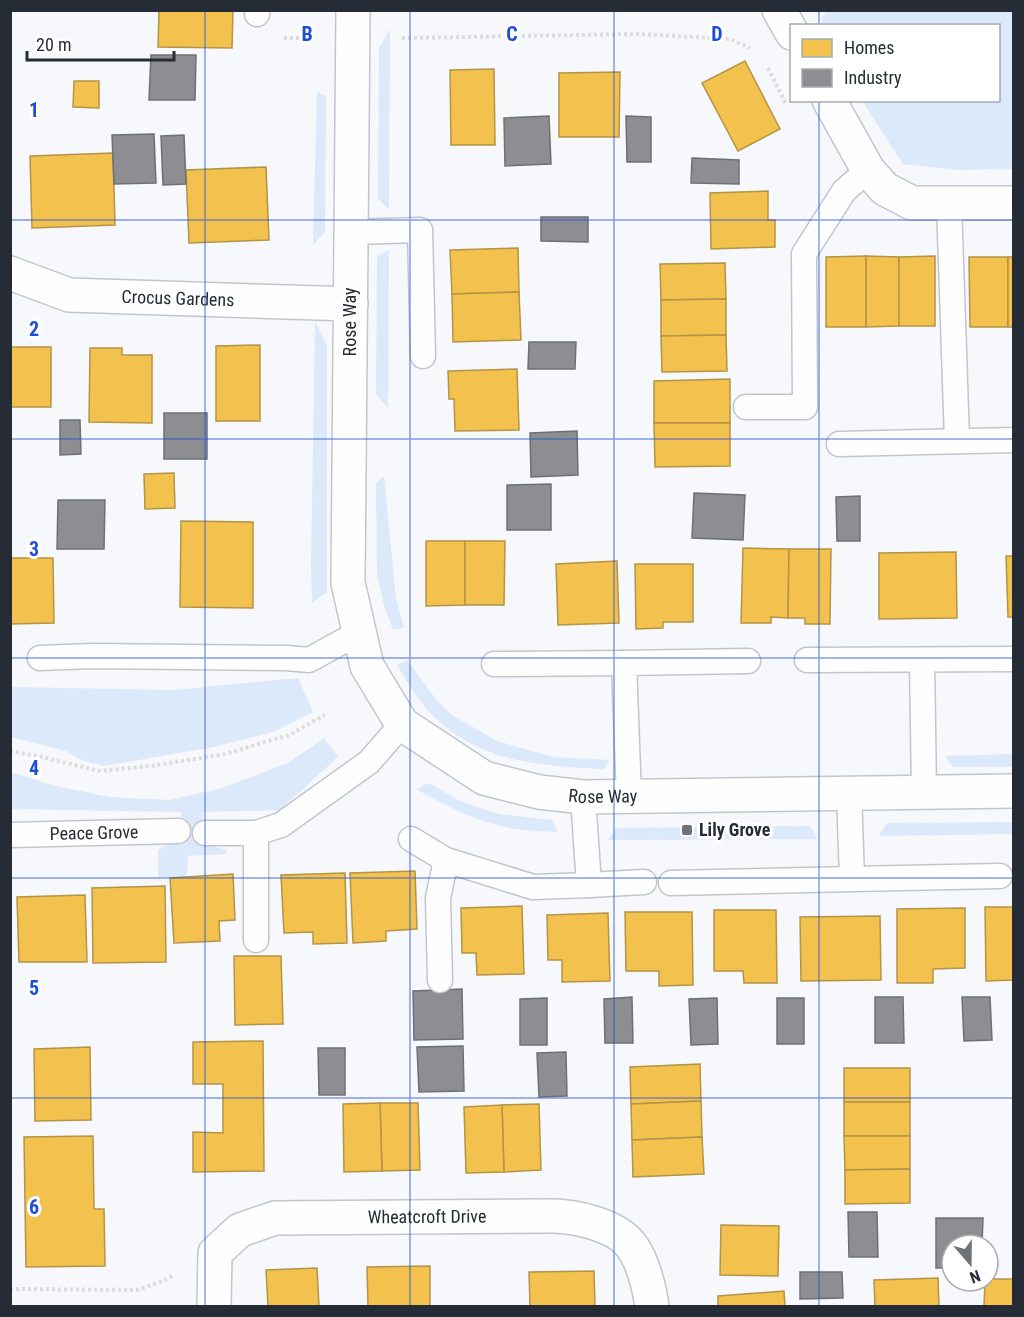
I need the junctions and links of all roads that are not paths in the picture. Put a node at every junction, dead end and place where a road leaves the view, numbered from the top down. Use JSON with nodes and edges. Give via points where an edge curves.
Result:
{"nodes":[{"id":1,"x":353,"y":10,"type":"edge"},
{"id":2,"x":779,"y":10,"type":"edge"},
{"id":3,"x":790,"y":29,"type":"edge"},
{"id":4,"x":830,"y":102,"type":"edge"},
{"id":5,"x":868,"y":170,"type":"junction"},
{"id":6,"x":949,"y":203,"type":"junction"},
{"id":7,"x":1014,"y":203,"type":"edge"},
{"id":8,"x":351,"y":232,"type":"junction"},
{"id":9,"x":10,"y":273,"type":"edge"},
{"id":10,"x":351,"y":304,"type":"junction"},
{"id":11,"x":423,"y":356,"type":"dead end"},
{"id":12,"x":746,"y":407,"type":"dead end"},
{"id":13,"x":1014,"y":440,"type":"edge"},
{"id":14,"x":957,"y":441,"type":"junction"},
{"id":15,"x":839,"y":444,"type":"dead end"},
{"id":16,"x":358,"y":633,"type":"junction"},
{"id":17,"x":40,"y":658,"type":"dead end"},
{"id":18,"x":1014,"y":659,"type":"edge"},
{"id":19,"x":807,"y":660,"type":"dead end"},
{"id":20,"x":922,"y":660,"type":"junction"},
{"id":21,"x":748,"y":661,"type":"dead end"},
{"id":22,"x":624,"y":663,"type":"junction"},
{"id":23,"x":494,"y":664,"type":"dead end"},
{"id":24,"x":402,"y":724,"type":"junction"},
{"id":25,"x":1014,"y":790,"type":"edge"},
{"id":26,"x":849,"y":793,"type":"junction"},
{"id":27,"x":924,"y":793,"type":"junction"},
{"id":28,"x":583,"y":797,"type":"junction"},
{"id":29,"x":629,"y":797,"type":"junction"},
{"id":30,"x":178,"y":831,"type":"dead end"},
{"id":31,"x":205,"y":833,"type":"dead end"},
{"id":32,"x":256,"y":833,"type":"junction"},
{"id":33,"x":10,"y":835,"type":"edge"},
{"id":34,"x":411,"y":839,"type":"dead end"},
{"id":35,"x":446,"y":860,"type":"junction"},
{"id":36,"x":1000,"y":876,"type":"dead end"},
{"id":37,"x":852,"y":879,"type":"junction"},
{"id":38,"x":644,"y":882,"type":"dead end"},
{"id":39,"x":671,"y":883,"type":"dead end"},
{"id":40,"x":589,"y":885,"type":"junction"},
{"id":41,"x":256,"y":940,"type":"dead end"},
{"id":42,"x":440,"y":980,"type":"dead end"},
{"id":43,"x":214,"y":1306,"type":"edge"},
{"id":44,"x":652,"y":1306,"type":"edge"}],
"edges":[{"from":1,"to":8,"type":"street","name":"Rose Way"},
{"from":2,"to":3,"type":"street"},
{"from":4,"to":5,"type":"street"},
{"from":5,"to":6,"type":"street","via":[[885,189],[912,203]]},
{"from":5,"to":12,"type":"lane","via":[[844,191],[804,254],[805,407]]},
{"from":6,"to":7,"type":"street"},
{"from":6,"to":14,"type":"lane"},
{"from":8,"to":10,"type":"street","name":"Rose Way"},
{"from":8,"to":11,"type":"lane","via":[[420,230]]},
{"from":9,"to":10,"type":"street","name":"Crocus Gardens","via":[[69,295]]},
{"from":10,"to":16,"type":"street","name":"Rose Way","via":[[348,583]]},
{"from":13,"to":14,"type":"lane"},
{"from":14,"to":15,"type":"lane"},
{"from":16,"to":17,"type":"lane","via":[[309,660]]},
{"from":16,"to":24,"type":"street","name":"Rose Way","via":[[367,666]]},
{"from":18,"to":20,"type":"lane"},
{"from":19,"to":20,"type":"lane"},
{"from":20,"to":27,"type":"lane"},
{"from":21,"to":22,"type":"lane"},
{"from":22,"to":23,"type":"lane"},
{"from":22,"to":29,"type":"lane"},
{"from":24,"to":28,"type":"street","name":"Rose Way","via":[[484,778],[539,792]]},
{"from":24,"to":32,"type":"lane","via":[[369,762],[281,825]]},
{"from":25,"to":27,"type":"street","name":"Rose Way"},
{"from":26,"to":27,"type":"street","name":"Rose Way"},
{"from":26,"to":29,"type":"street","name":"Rose Way"},
{"from":26,"to":37,"type":"lane"},
{"from":28,"to":29,"type":"street","name":"Rose Way"},
{"from":28,"to":40,"type":"lane"},
{"from":30,"to":33,"type":"lane","name":"Peace Grove"},
{"from":31,"to":32,"type":"lane"},
{"from":32,"to":41,"type":"lane"},
{"from":34,"to":35,"type":"lane"},
{"from":35,"to":40,"type":"lane","via":[[533,887]]},
{"from":35,"to":42,"type":"lane","via":[[438,898]]},
{"from":36,"to":37,"type":"lane"},
{"from":37,"to":39,"type":"lane"},
{"from":38,"to":40,"type":"lane"},
{"from":43,"to":44,"type":"street","name":"Wheatcroft Drive","via":[[215,1253],[240,1230],[275,1218],[571,1216],[605,1227],[630,1244],[648,1281]]}]}
